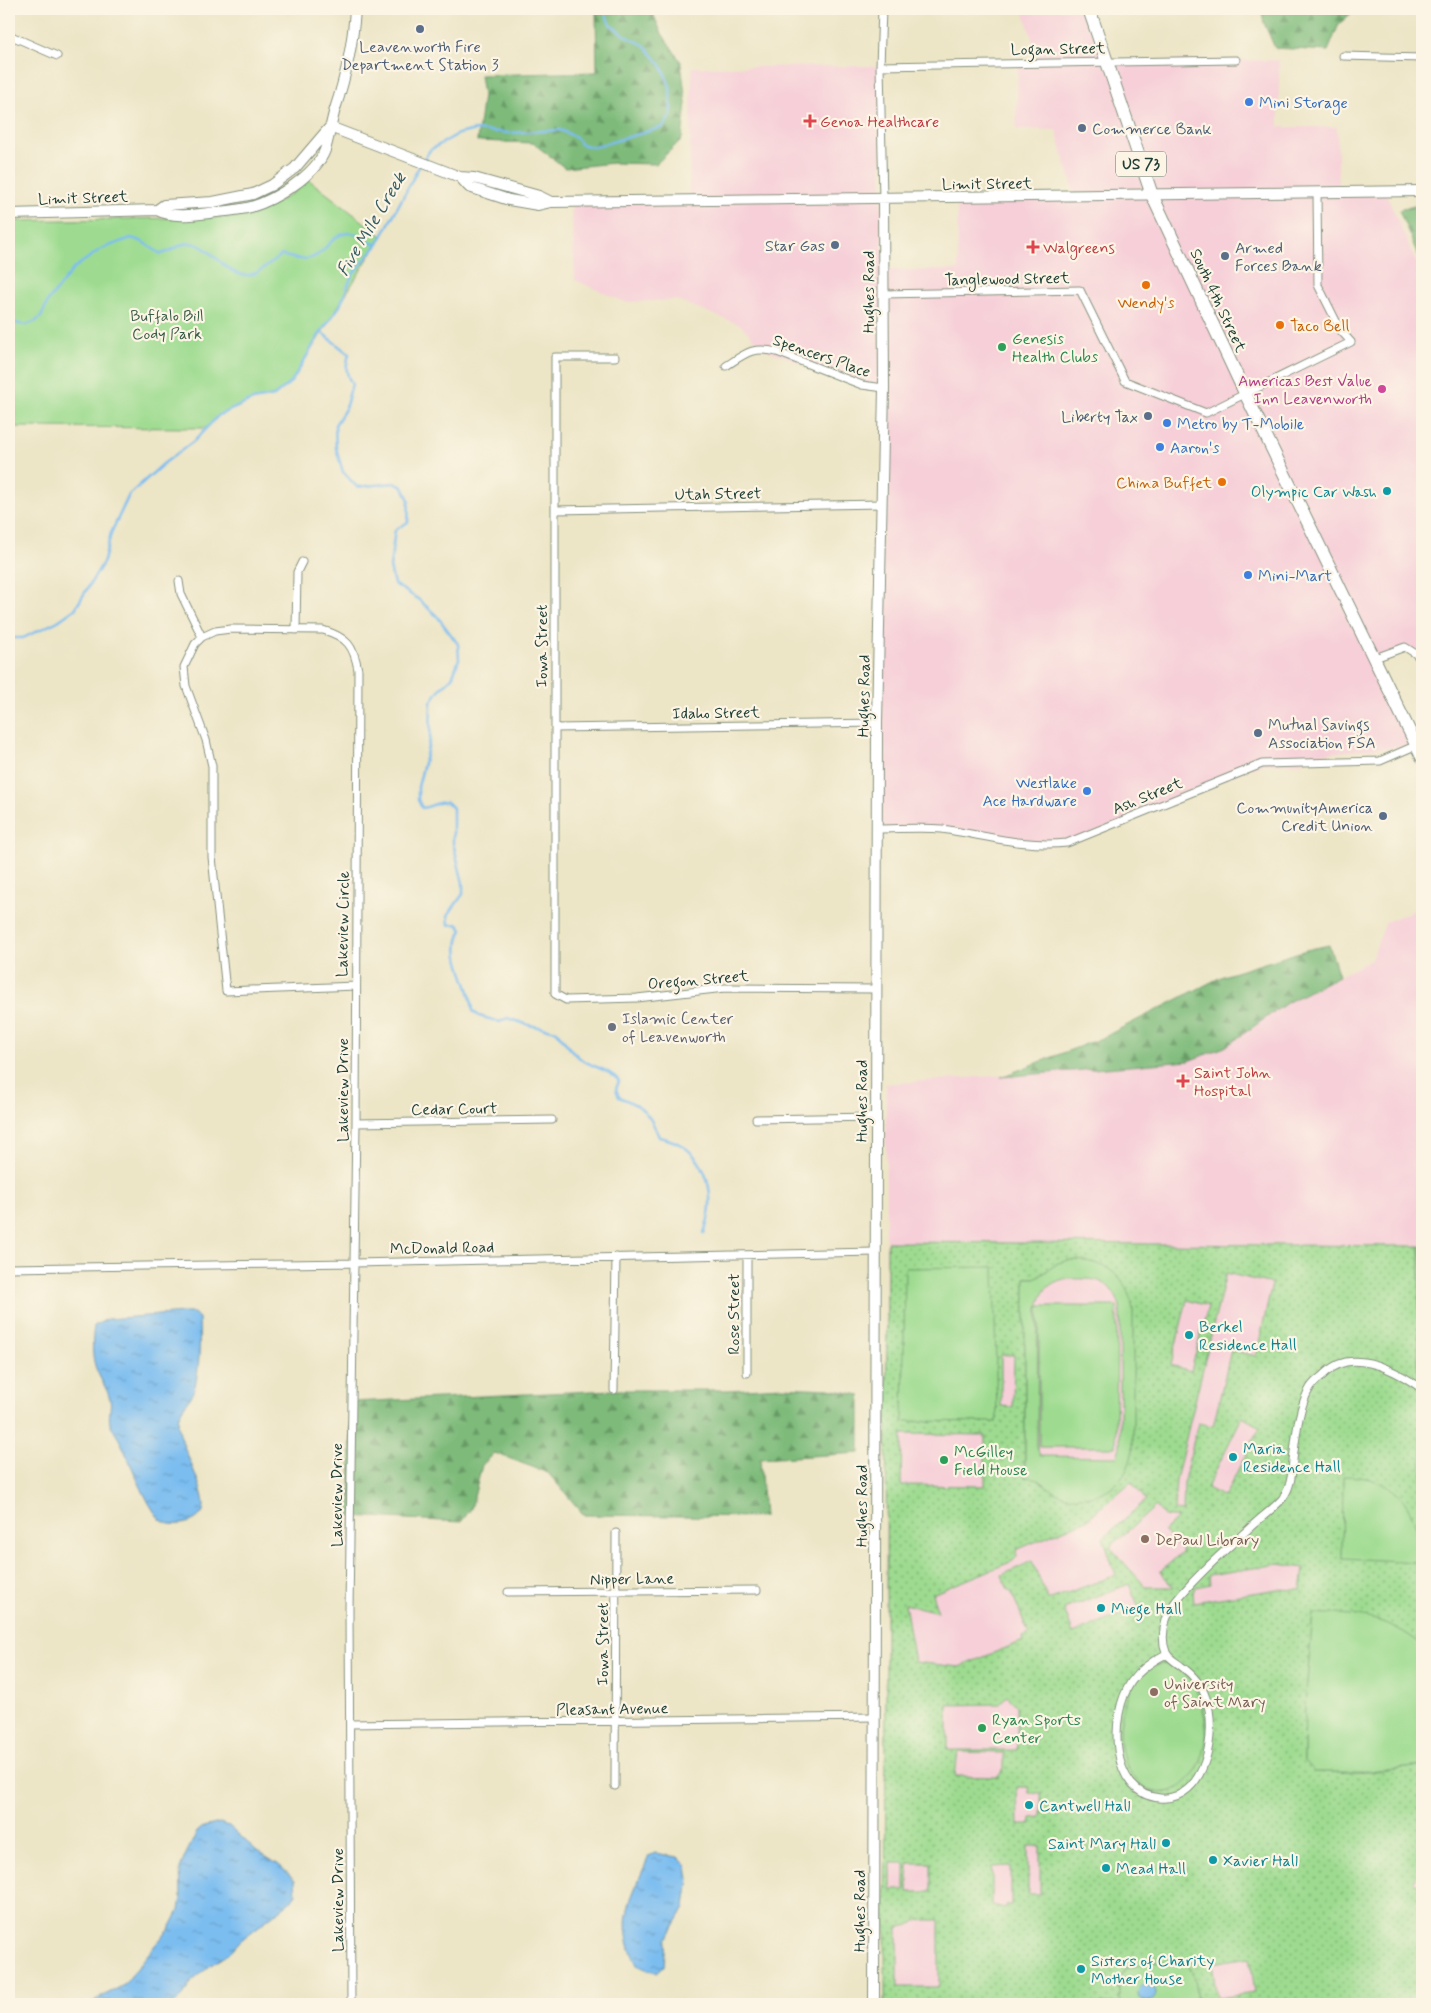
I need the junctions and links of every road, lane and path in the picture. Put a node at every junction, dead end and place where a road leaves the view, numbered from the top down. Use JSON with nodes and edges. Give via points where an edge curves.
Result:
{"nodes":[{"id":1,"x":355,"y":9,"type":"edge"},
{"id":2,"x":882,"y":9,"type":"edge"},
{"id":3,"x":1089,"y":9,"type":"edge"},
{"id":4,"x":9,"y":35,"type":"edge"},
{"id":5,"x":57,"y":56,"type":"dead end"},
{"id":6,"x":1343,"y":56,"type":"dead end"},
{"id":7,"x":1422,"y":58,"type":"edge"},
{"id":8,"x":1236,"y":60,"type":"dead end"},
{"id":9,"x":1106,"y":61,"type":"junction"},
{"id":10,"x":880,"y":66,"type":"junction"},
{"id":11,"x":330,"y":127,"type":"junction"},
{"id":12,"x":1422,"y":191,"type":"edge"},
{"id":13,"x":1317,"y":193,"type":"junction"},
{"id":14,"x":1152,"y":195,"type":"junction"},
{"id":15,"x":883,"y":199,"type":"junction"},
{"id":16,"x":9,"y":214,"type":"edge"},
{"id":17,"x":883,"y":294,"type":"junction"},
{"id":18,"x":615,"y":357,"type":"dead end"},
{"id":19,"x":726,"y":366,"type":"dead end"},
{"id":20,"x":884,"y":388,"type":"junction"},
{"id":21,"x":1245,"y":393,"type":"junction"},
{"id":22,"x":882,"y":504,"type":"junction"},
{"id":23,"x":556,"y":510,"type":"junction"},
{"id":24,"x":302,"y":562,"type":"dead end"},
{"id":25,"x":179,"y":581,"type":"dead end"},
{"id":26,"x":296,"y":630,"type":"junction"},
{"id":27,"x":202,"y":637,"type":"junction"},
{"id":28,"x":1375,"y":658,"type":"junction"},
{"id":29,"x":1422,"y":661,"type":"edge"},
{"id":30,"x":878,"y":724,"type":"junction"},
{"id":31,"x":554,"y":728,"type":"junction"},
{"id":32,"x":1420,"y":748,"type":"edge"},
{"id":33,"x":877,"y":829,"type":"junction"},
{"id":34,"x":356,"y":986,"type":"junction"},
{"id":35,"x":876,"y":989,"type":"junction"},
{"id":36,"x":554,"y":994,"type":"joint"},
{"id":37,"x":876,"y":1117,"type":"junction"},
{"id":38,"x":552,"y":1120,"type":"dead end"},
{"id":39,"x":756,"y":1120,"type":"dead end"},
{"id":40,"x":356,"y":1123,"type":"junction"},
{"id":41,"x":875,"y":1252,"type":"junction"},
{"id":42,"x":747,"y":1256,"type":"junction"},
{"id":43,"x":616,"y":1257,"type":"junction"},
{"id":44,"x":354,"y":1263,"type":"junction"},
{"id":45,"x":9,"y":1268,"type":"edge"},
{"id":46,"x":747,"y":1373,"type":"dead end"},
{"id":47,"x":1422,"y":1389,"type":"edge"},
{"id":48,"x":614,"y":1390,"type":"dead end"},
{"id":49,"x":616,"y":1533,"type":"dead end"},
{"id":50,"x":756,"y":1590,"type":"dead end"},
{"id":51,"x":508,"y":1592,"type":"dead end"},
{"id":52,"x":616,"y":1592,"type":"junction"},
{"id":53,"x":1166,"y":1654,"type":"junction"},
{"id":54,"x":875,"y":1717,"type":"junction"},
{"id":55,"x":615,"y":1722,"type":"junction"},
{"id":56,"x":350,"y":1724,"type":"junction"},
{"id":57,"x":615,"y":1786,"type":"dead end"},
{"id":58,"x":351,"y":2004,"type":"edge"},
{"id":59,"x":874,"y":2004,"type":"edge"}],
"edges":[{"from":1,"to":11,"type":"street","via":[[346,76]]},
{"from":2,"to":10,"type":"street"},
{"from":3,"to":9,"type":"highway","name":"South 4th Street","number":"US 73"},
{"from":4,"to":5,"type":"street"},
{"from":6,"to":7,"type":"street"},
{"from":8,"to":9,"type":"street","name":"Logan Street"},
{"from":9,"to":10,"type":"street","name":"Logan Street"},
{"from":9,"to":14,"type":"highway","name":"South 4th Street","number":"US 73"},
{"from":10,"to":15,"type":"street"},
{"from":11,"to":15,"type":"street","name":"Limit Street","via":[[460,177],[474,178],[551,202]]},
{"from":11,"to":16,"type":"street","name":"Limit Street","via":[[325,151],[304,177],[251,207],[165,214],[157,210]]},
{"from":12,"to":13,"type":"street","name":"Limit Street"},
{"from":13,"to":14,"type":"street","name":"Limit Street"},
{"from":13,"to":21,"type":"street","via":[[1318,286],[1341,331],[1351,342]]},
{"from":14,"to":15,"type":"street","name":"Limit Street"},
{"from":14,"to":21,"type":"highway","name":"South 4th Street","number":"US 73"},
{"from":15,"to":17,"type":"street","name":"Hughes Road"},
{"from":17,"to":20,"type":"street","name":"Hughes Road"},
{"from":17,"to":21,"type":"street","name":"Tanglewood Street","via":[[1080,290],[1125,381],[1206,413]]},
{"from":18,"to":23,"type":"street","name":"Iowa Street","via":[[555,357]]},
{"from":19,"to":20,"type":"street","name":"Spencers Place","via":[[750,350],[764,349],[862,385]]},
{"from":20,"to":22,"type":"street","name":"Hughes Road"},
{"from":21,"to":28,"type":"highway","name":"South 4th Street","number":"US 73"},
{"from":22,"to":23,"type":"street","name":"Utah Street"},
{"from":22,"to":30,"type":"street","name":"Hughes Road"},
{"from":23,"to":31,"type":"street","name":"Iowa Street"},
{"from":24,"to":26,"type":"street","via":[[297,572]]},
{"from":25,"to":27,"type":"street","via":[[181,594]]},
{"from":26,"to":27,"type":"street","name":"Lakeview Circle","via":[[231,629]]},
{"from":26,"to":34,"type":"street","name":"Lakeview Circle","via":[[323,630],[337,634],[349,644],[356,656]]},
{"from":27,"to":34,"type":"street","name":"Lakeview Circle","via":[[184,667],[186,686],[212,766],[212,857],[226,991]]},
{"from":28,"to":29,"type":"street","via":[[1405,647]]},
{"from":28,"to":32,"type":"highway","name":"South 4th Street","number":"US 73"},
{"from":30,"to":31,"type":"street","name":"Idaho Street"},
{"from":30,"to":33,"type":"street","name":"Hughes Road"},
{"from":31,"to":36,"type":"street","name":"Iowa Street"},
{"from":32,"to":33,"type":"street","name":"Ash Street","via":[[1380,761],[1262,764],[1067,843],[1046,846],[941,829]]},
{"from":33,"to":35,"type":"street","name":"Hughes Road"},
{"from":34,"to":40,"type":"street","name":"Lakeview Drive"},
{"from":35,"to":36,"type":"street","name":"Oregon Street","via":[[725,988],[637,998],[566,1000]]},
{"from":35,"to":37,"type":"street","name":"Hughes Road"},
{"from":37,"to":39,"type":"street"},
{"from":37,"to":41,"type":"street","name":"Hughes Road"},
{"from":38,"to":40,"type":"street","name":"Cedar Court"},
{"from":40,"to":44,"type":"street","name":"Lakeview Drive"},
{"from":41,"to":42,"type":"street","name":"McDonald Road"},
{"from":41,"to":54,"type":"street","name":"Hughes Road"},
{"from":42,"to":43,"type":"street","name":"McDonald Road"},
{"from":42,"to":46,"type":"street","name":"Rose Street"},
{"from":43,"to":44,"type":"street","name":"McDonald Road"},
{"from":43,"to":48,"type":"street"},
{"from":44,"to":45,"type":"street","name":"McDonald Road"},
{"from":44,"to":56,"type":"street","name":"Lakeview Drive"},
{"from":47,"to":53,"type":"street","via":[[1411,1380],[1384,1368],[1356,1360],[1339,1363],[1325,1372],[1311,1387],[1301,1413],[1291,1480],[1282,1498],[1195,1579],[1171,1607],[1163,1634]]},
{"from":49,"to":52,"type":"street","name":"Iowa Street"},
{"from":50,"to":52,"type":"street","name":"Nipper Lane"},
{"from":51,"to":52,"type":"street","name":"Nipper Lane"},
{"from":52,"to":55,"type":"street","name":"Iowa Street"},
{"from":53,"to":53,"type":"street","via":[[1143,1668],[1132,1680],[1121,1702],[1116,1738],[1127,1776],[1135,1787],[1158,1798],[1182,1794],[1195,1783],[1211,1741],[1206,1697],[1196,1679]]},
{"from":54,"to":55,"type":"street","name":"Pleasant Avenue"},
{"from":54,"to":59,"type":"street","name":"Hughes Road"},
{"from":55,"to":56,"type":"street","name":"Pleasant Avenue"},
{"from":55,"to":57,"type":"street","name":"Iowa Street"},
{"from":56,"to":58,"type":"street","name":"Lakeview Drive"}]}
